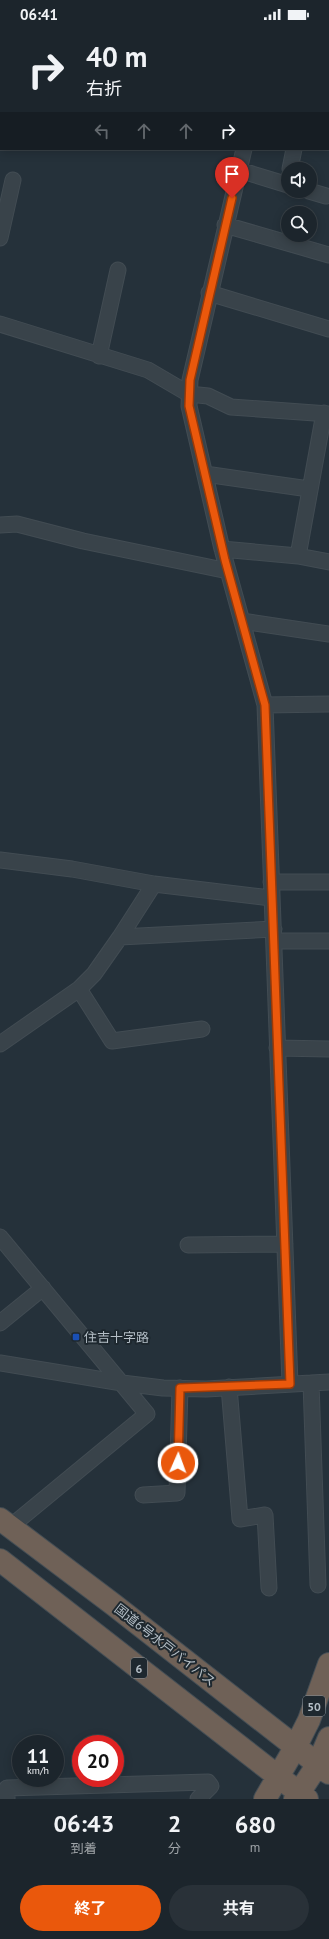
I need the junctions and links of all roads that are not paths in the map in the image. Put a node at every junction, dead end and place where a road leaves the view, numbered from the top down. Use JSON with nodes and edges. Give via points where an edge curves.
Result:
{"nodes":[{"id":1,"x":244,"y":150,"type":"edge"},
{"id":2,"x":294,"y":150,"type":"edge"},
{"id":3,"x":291,"y":162,"type":"edge"},
{"id":4,"x":239,"y":170,"type":"junction"},
{"id":5,"x":13,"y":180,"type":"dead end"},
{"id":6,"x":281,"y":180,"type":"edge"},
{"id":7,"x":317,"y":193,"type":"edge"},
{"id":8,"x":326,"y":196,"type":"dead end"},
{"id":9,"x":225,"y":225,"type":"junction"},
{"id":10,"x":0,"y":238,"type":"edge"},
{"id":11,"x":329,"y":255,"type":"edge"},
{"id":12,"x":118,"y":270,"type":"dead end"},
{"id":13,"x":209,"y":293,"type":"junction"},
{"id":14,"x":0,"y":324,"type":"edge"},
{"id":15,"x":329,"y":329,"type":"edge"},
{"id":16,"x":99,"y":356,"type":"junction"},
{"id":17,"x":189,"y":394,"type":"junction"},
{"id":18,"x":326,"y":414,"type":"edge"},
{"id":19,"x":205,"y":474,"type":"junction"},
{"id":20,"x":309,"y":489,"type":"junction"},
{"id":21,"x":0,"y":525,"type":"edge"},
{"id":22,"x":222,"y":549,"type":"junction"},
{"id":23,"x":298,"y":556,"type":"junction"},
{"id":24,"x":329,"y":562,"type":"edge"},
{"id":25,"x":228,"y":571,"type":"junction"},
{"id":26,"x":242,"y":621,"type":"junction"},
{"id":27,"x":329,"y":634,"type":"edge"},
{"id":28,"x":329,"y":704,"type":"edge"},
{"id":29,"x":265,"y":705,"type":"junction"},
{"id":30,"x":0,"y":860,"type":"edge"},
{"id":31,"x":271,"y":882,"type":"junction"},
{"id":32,"x":329,"y":882,"type":"edge"},
{"id":33,"x":154,"y":884,"type":"junction"},
{"id":34,"x":271,"y":898,"type":"junction"},
{"id":35,"x":274,"y":935,"type":"junction"},
{"id":36,"x":120,"y":938,"type":"junction"},
{"id":37,"x":329,"y":941,"type":"edge"},
{"id":38,"x":79,"y":989,"type":"junction"},
{"id":39,"x":202,"y":1030,"type":"dead end"},
{"id":40,"x":0,"y":1044,"type":"edge"},
{"id":41,"x":277,"y":1048,"type":"junction"},
{"id":42,"x":329,"y":1049,"type":"edge"},
{"id":43,"x":0,"y":1237,"type":"edge"},
{"id":44,"x":285,"y":1244,"type":"junction"},
{"id":45,"x":188,"y":1245,"type":"dead end"},
{"id":46,"x":42,"y":1288,"type":"junction"},
{"id":47,"x":0,"y":1323,"type":"edge"},
{"id":48,"x":0,"y":1363,"type":"edge"},
{"id":49,"x":329,"y":1382,"type":"edge"},
{"id":50,"x":122,"y":1383,"type":"junction"},
{"id":51,"x":311,"y":1383,"type":"junction"},
{"id":52,"x":290,"y":1384,"type":"junction"},
{"id":53,"x":229,"y":1387,"type":"junction"},
{"id":54,"x":180,"y":1388,"type":"junction"},
{"id":55,"x":143,"y":1495,"type":"dead end"},
{"id":56,"x":5,"y":1523,"type":"edge"},
{"id":57,"x":0,"y":1560,"type":"edge"},
{"id":58,"x":318,"y":1586,"type":"dead end"},
{"id":59,"x":269,"y":1588,"type":"dead end"},
{"id":60,"x":329,"y":1664,"type":"edge"},
{"id":61,"x":329,"y":1738,"type":"edge"},
{"id":62,"x":296,"y":1746,"type":"junction"},
{"id":63,"x":323,"y":1768,"type":"edge"},
{"id":64,"x":279,"y":1777,"type":"junction"},
{"id":65,"x":300,"y":1797,"type":"edge"},
{"id":66,"x":7,"y":1799,"type":"edge"},
{"id":67,"x":198,"y":1799,"type":"edge"},
{"id":68,"x":265,"y":1799,"type":"edge"}],
"edges":[{"from":1,"to":4,"type":"street"},
{"from":2,"to":3,"type":"street"},
{"from":4,"to":6,"type":"street"},
{"from":4,"to":9,"type":"street"},
{"from":5,"to":10,"type":"street"},
{"from":7,"to":8,"type":"street"},
{"from":9,"to":11,"type":"street"},
{"from":9,"to":13,"type":"street"},
{"from":12,"to":16,"type":"street"},
{"from":13,"to":15,"type":"street"},
{"from":13,"to":17,"type":"street"},
{"from":14,"to":16,"type":"street"},
{"from":16,"to":17,"type":"street","via":[[148,370]]},
{"from":17,"to":18,"type":"street","via":[[208,396],[231,407]]},
{"from":17,"to":19,"type":"street","via":[[189,406]]},
{"from":18,"to":20,"type":"street"},
{"from":19,"to":20,"type":"street"},
{"from":19,"to":22,"type":"street"},
{"from":20,"to":23,"type":"street"},
{"from":21,"to":25,"type":"street","via":[[16,524],[83,541]]},
{"from":22,"to":23,"type":"street"},
{"from":22,"to":25,"type":"street"},
{"from":23,"to":24,"type":"street"},
{"from":25,"to":26,"type":"street"},
{"from":26,"to":27,"type":"street"},
{"from":26,"to":29,"type":"street"},
{"from":28,"to":29,"type":"street"},
{"from":29,"to":31,"type":"street"},
{"from":30,"to":33,"type":"street","via":[[72,869]]},
{"from":31,"to":32,"type":"street"},
{"from":31,"to":34,"type":"street"},
{"from":33,"to":34,"type":"street"},
{"from":33,"to":36,"type":"street"},
{"from":34,"to":35,"type":"street"},
{"from":35,"to":36,"type":"street"},
{"from":35,"to":37,"type":"street"},
{"from":35,"to":41,"type":"street"},
{"from":36,"to":38,"type":"street","via":[[94,974]]},
{"from":38,"to":39,"type":"street","via":[[112,1041]]},
{"from":38,"to":40,"type":"street"},
{"from":41,"to":42,"type":"street"},
{"from":41,"to":44,"type":"street"},
{"from":43,"to":46,"type":"street"},
{"from":44,"to":45,"type":"street"},
{"from":44,"to":52,"type":"street"},
{"from":46,"to":47,"type":"street"},
{"from":46,"to":50,"type":"street"},
{"from":48,"to":50,"type":"street"},
{"from":49,"to":51,"type":"street"},
{"from":50,"to":54,"type":"street"},
{"from":50,"to":56,"type":"street","via":[[146,1414]]},
{"from":51,"to":52,"type":"street"},
{"from":51,"to":58,"type":"street"},
{"from":52,"to":53,"type":"street"},
{"from":53,"to":54,"type":"street"},
{"from":53,"to":59,"type":"street","via":[[240,1519],[265,1515]]},
{"from":54,"to":55,"type":"street","via":[[177,1493]]},
{"from":56,"to":62,"type":"highway","name":"国道6号水戸バイパス"},
{"from":57,"to":64,"type":"highway","number":"6"},
{"from":60,"to":62,"type":"highway","number":"50","via":[[309,1720]]},
{"from":61,"to":63,"type":"highway"},
{"from":62,"to":63,"type":"highway","name":"国道6号水戸バイパス"},
{"from":62,"to":64,"type":"highway"},
{"from":63,"to":65,"type":"highway"},
{"from":64,"to":65,"type":"highway","number":"6"},
{"from":64,"to":68,"type":"highway"},
{"from":66,"to":67,"type":"street","via":[[6,1788],[208,1782],[211,1786]]}]}
